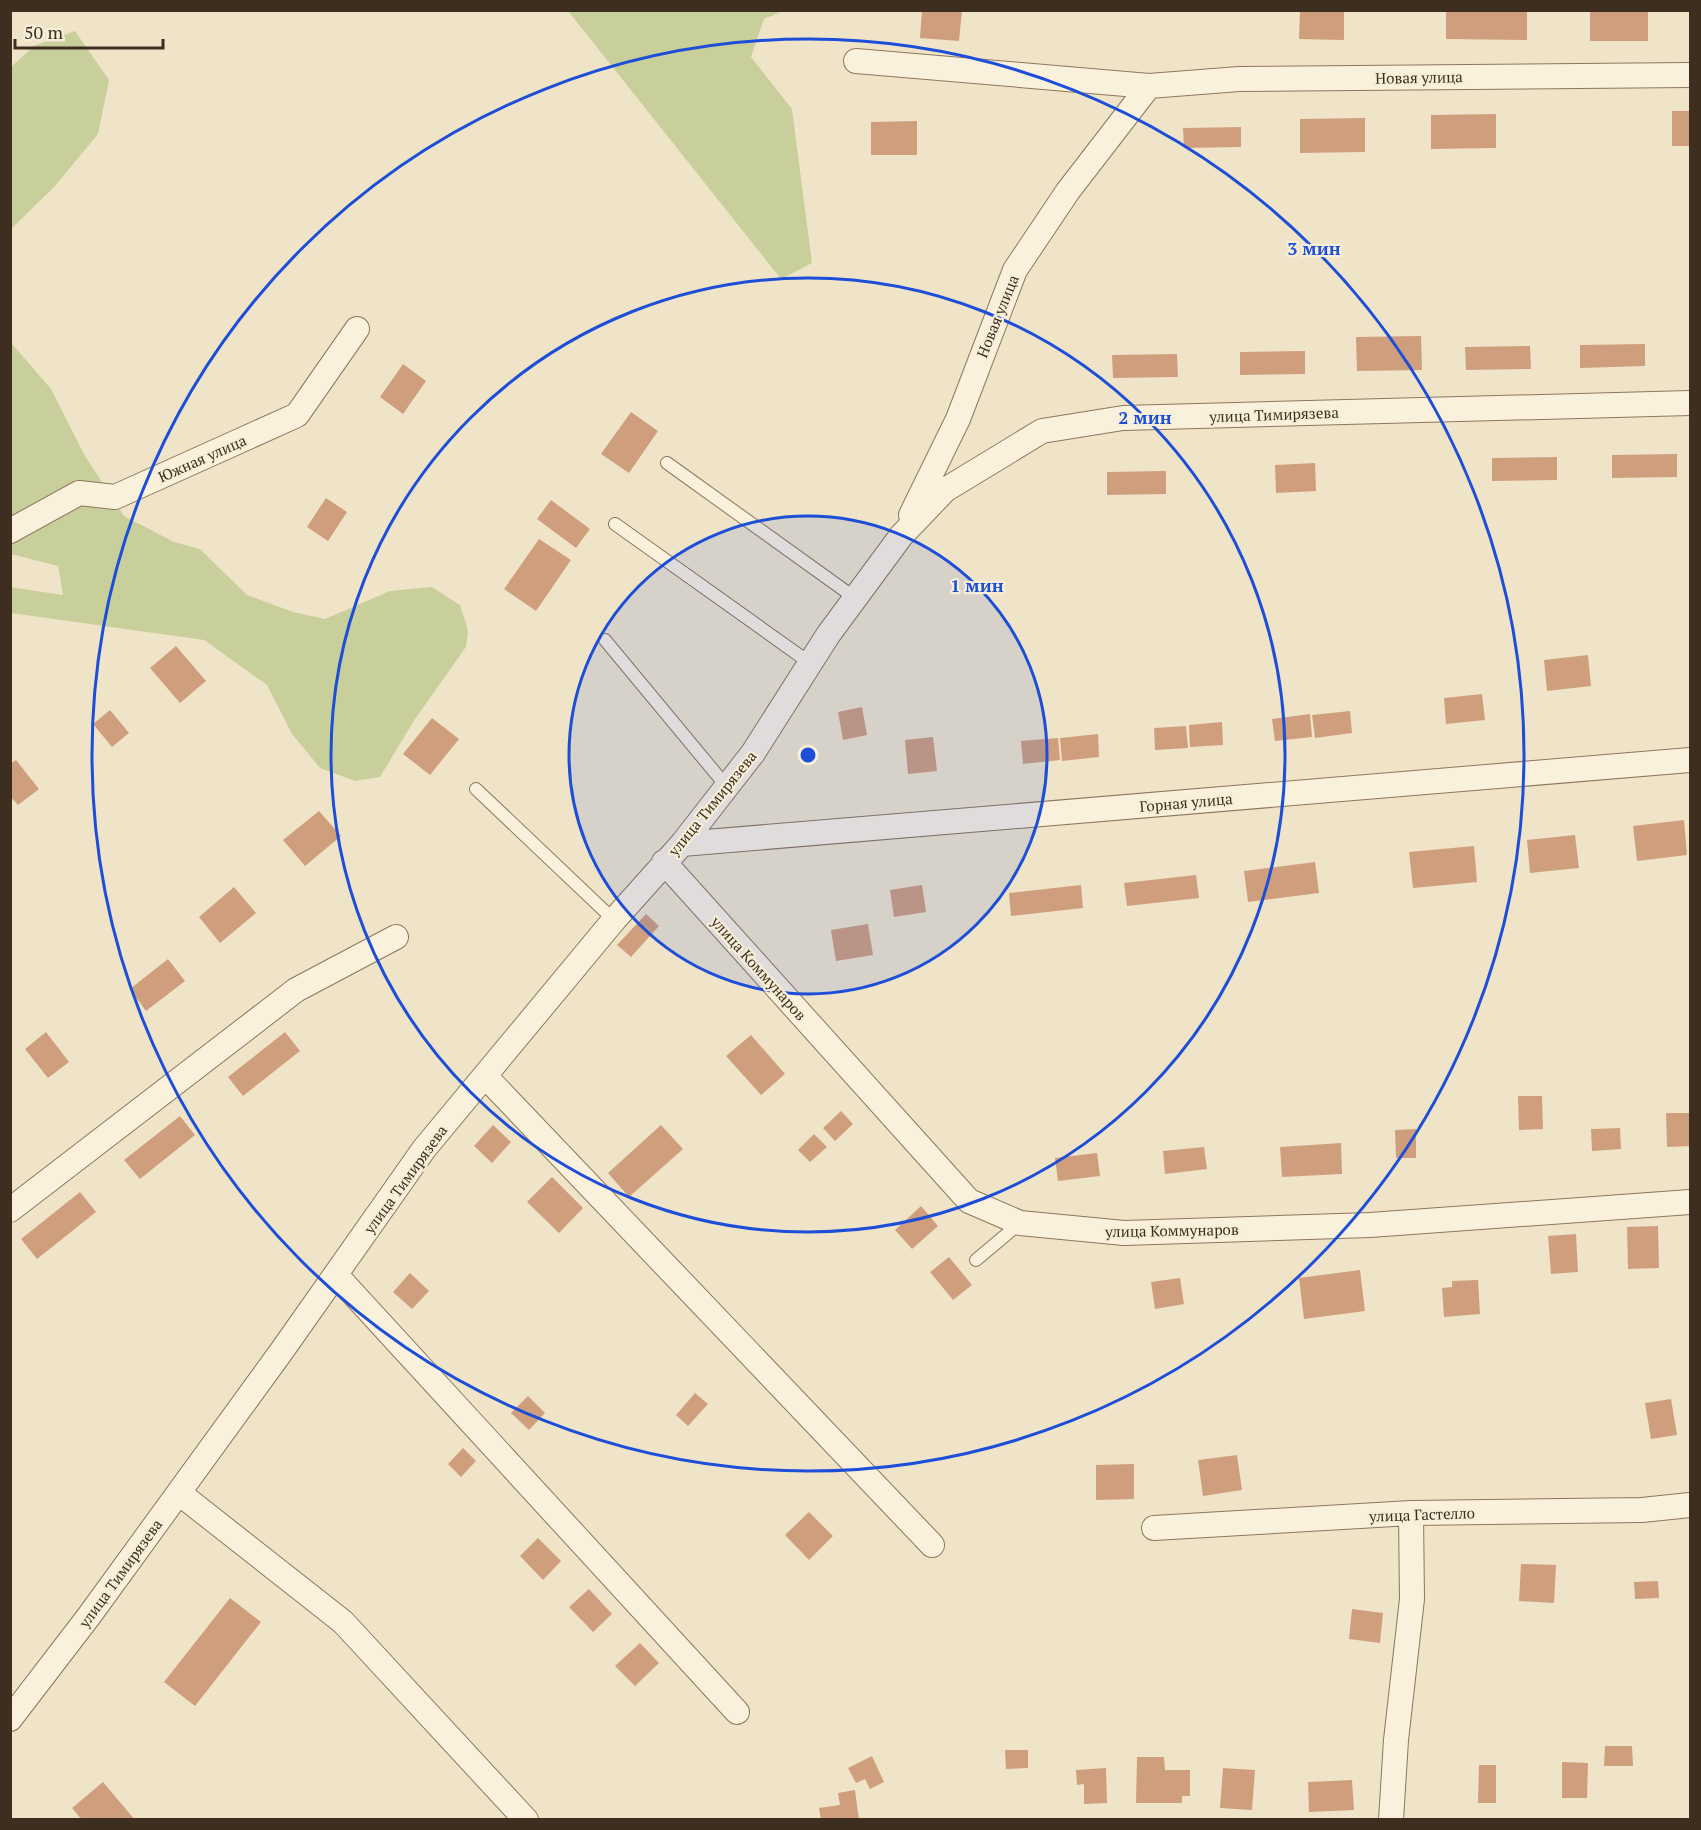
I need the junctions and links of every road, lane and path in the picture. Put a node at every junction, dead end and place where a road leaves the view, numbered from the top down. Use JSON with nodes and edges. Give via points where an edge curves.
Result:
{"nodes":[{"id":1,"x":856,"y":61,"type":"dead end"},
{"id":2,"x":1690,"y":75,"type":"edge"},
{"id":3,"x":1149,"y":86,"type":"junction"},
{"id":4,"x":357,"y":329,"type":"dead end"},
{"id":5,"x":1690,"y":403,"type":"edge"},
{"id":6,"x":667,"y":463,"type":"dead end"},
{"id":7,"x":615,"y":524,"type":"dead end"},
{"id":8,"x":10,"y":531,"type":"edge"},
{"id":9,"x":901,"y":536,"type":"junction"},
{"id":10,"x":855,"y":598,"type":"junction"},
{"id":11,"x":604,"y":640,"type":"dead end"},
{"id":12,"x":810,"y":663,"type":"junction"},
{"id":13,"x":1690,"y":760,"type":"edge"},
{"id":14,"x":727,"y":787,"type":"junction"},
{"id":15,"x":476,"y":789,"type":"dead end"},
{"id":16,"x":682,"y":844,"type":"junction"},
{"id":17,"x":664,"y":862,"type":"junction"},
{"id":18,"x":614,"y":920,"type":"junction"},
{"id":19,"x":396,"y":937,"type":"dead end"},
{"id":20,"x":485,"y":1076,"type":"junction"},
{"id":21,"x":1690,"y":1202,"type":"edge"},
{"id":22,"x":10,"y":1210,"type":"edge"},
{"id":23,"x":1020,"y":1223,"type":"junction"},
{"id":24,"x":976,"y":1260,"type":"dead end"},
{"id":25,"x":336,"y":1275,"type":"junction"},
{"id":26,"x":179,"y":1493,"type":"junction"},
{"id":27,"x":1690,"y":1505,"type":"edge"},
{"id":28,"x":1411,"y":1513,"type":"junction"},
{"id":29,"x":1154,"y":1528,"type":"dead end"},
{"id":30,"x":932,"y":1545,"type":"dead end"},
{"id":31,"x":736,"y":1712,"type":"dead end"},
{"id":32,"x":10,"y":1719,"type":"edge"},
{"id":33,"x":526,"y":1820,"type":"edge"},
{"id":34,"x":1391,"y":1820,"type":"edge"}],
"edges":[{"from":1,"to":3,"type":"street","name":"Новая улица"},
{"from":2,"to":3,"type":"street","name":"Новая улица","via":[[1239,79]]},
{"from":3,"to":9,"type":"street","name":"Новая улица","via":[[1068,191],[1015,270],[958,418]]},
{"from":4,"to":8,"type":"street","name":"Южная улица","via":[[297,415],[115,497],[79,493]]},
{"from":5,"to":9,"type":"street","name":"улица Тимирязева","via":[[1124,418],[1053,429],[1042,431],[945,490]]},
{"from":6,"to":10,"type":"lane"},
{"from":7,"to":12,"type":"lane"},
{"from":9,"to":10,"type":"street","name":"улица Тимирязева"},
{"from":10,"to":12,"type":"street","name":"улица Тимирязева"},
{"from":11,"to":14,"type":"lane"},
{"from":12,"to":14,"type":"street","name":"улица Тимирязева"},
{"from":13,"to":16,"type":"street","name":"Горная улица"},
{"from":14,"to":16,"type":"street","name":"улица Тимирязева"},
{"from":15,"to":18,"type":"lane"},
{"from":16,"to":17,"type":"street","name":"улица Тимирязева"},
{"from":17,"to":18,"type":"street","name":"улица Тимирязева"},
{"from":17,"to":23,"type":"street","name":"улица Коммунаров","via":[[969,1201]]},
{"from":18,"to":20,"type":"street","name":"улица Тимирязева"},
{"from":19,"to":22,"type":"street","via":[[296,990]]},
{"from":20,"to":25,"type":"street","name":"улица Тимирязева","via":[[424,1149]]},
{"from":20,"to":30,"type":"street"},
{"from":21,"to":23,"type":"street","name":"улица Коммунаров","via":[[1370,1225],[1124,1233]]},
{"from":23,"to":24,"type":"lane"},
{"from":25,"to":26,"type":"street","name":"улица Тимирязева"},
{"from":25,"to":31,"type":"street"},
{"from":26,"to":32,"type":"street","name":"улица Тимирязева"},
{"from":26,"to":33,"type":"street","via":[[343,1622]]},
{"from":27,"to":28,"type":"street","name":"улица Гастелло","via":[[1642,1510]]},
{"from":28,"to":29,"type":"street","name":"улица Гастелло"},
{"from":28,"to":34,"type":"street","via":[[1412,1599]]}]}
